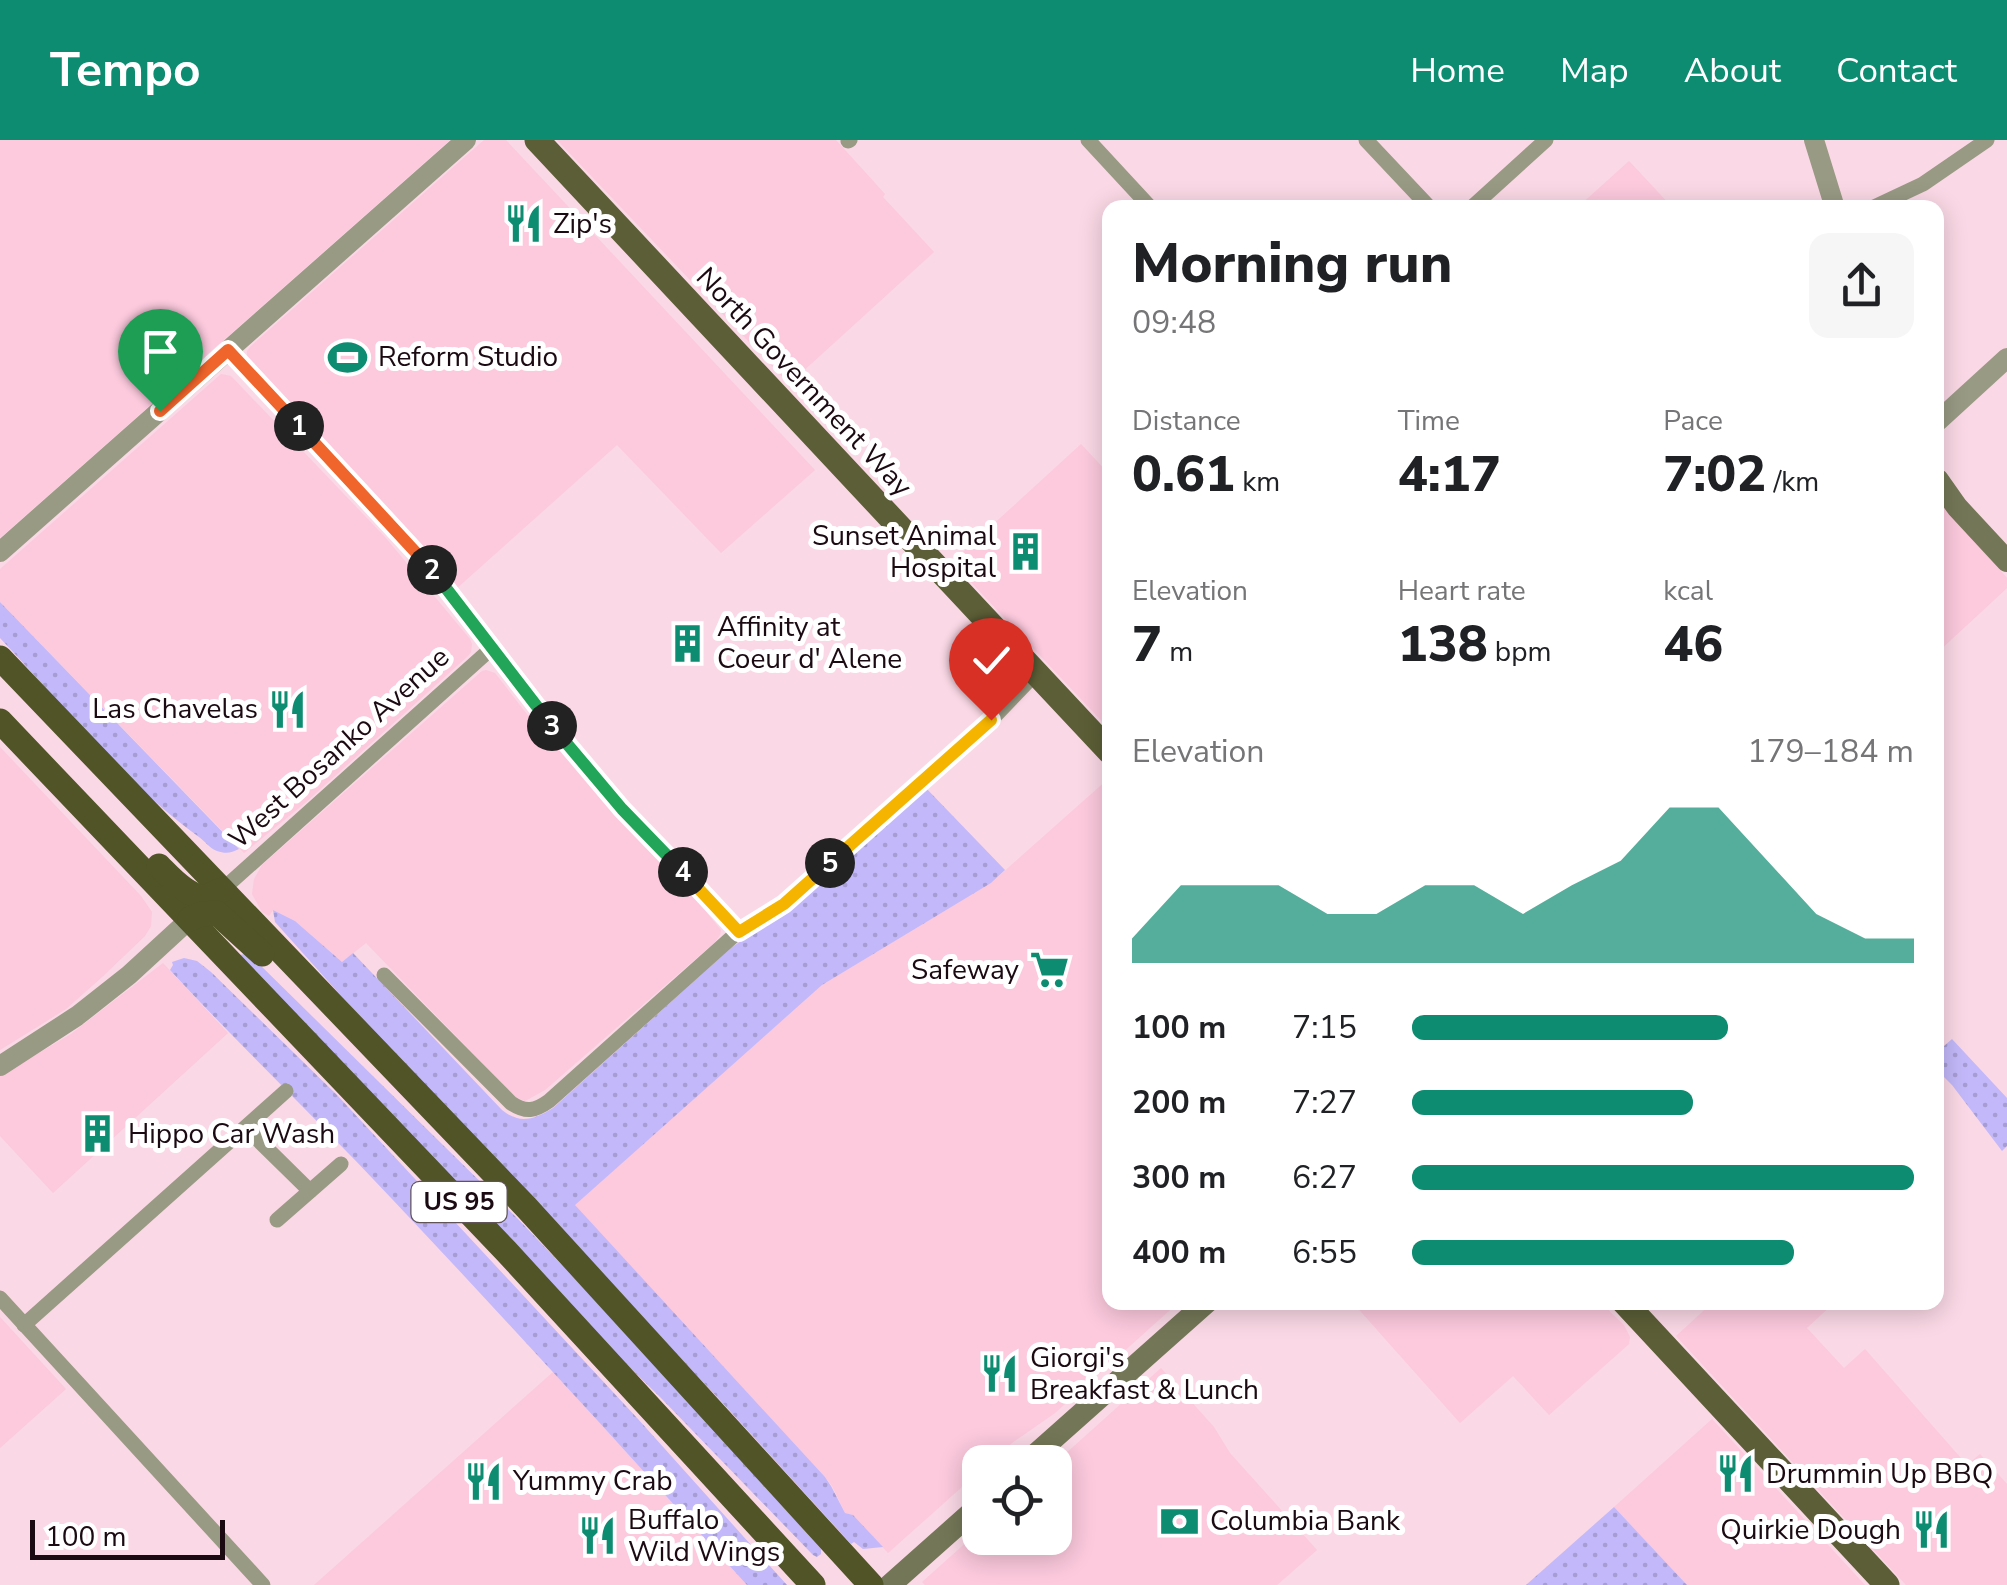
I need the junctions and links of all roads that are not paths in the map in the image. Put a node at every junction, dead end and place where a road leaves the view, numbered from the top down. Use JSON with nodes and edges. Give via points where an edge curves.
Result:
{"nodes":[{"id":1,"x":466,"y":140,"type":"edge"},
{"id":2,"x":537,"y":140,"type":"edge"},
{"id":3,"x":1088,"y":140,"type":"edge"},
{"id":4,"x":1366,"y":140,"type":"edge"},
{"id":5,"x":1546,"y":140,"type":"edge"},
{"id":6,"x":1814,"y":140,"type":"edge"},
{"id":7,"x":1987,"y":140,"type":"edge"},
{"id":8,"x":1144,"y":200,"type":"edge"},
{"id":9,"x":1422,"y":200,"type":"edge"},
{"id":10,"x":1480,"y":200,"type":"edge"},
{"id":11,"x":1833,"y":200,"type":"edge"},
{"id":12,"x":1889,"y":200,"type":"edge"},
{"id":13,"x":228,"y":350,"type":"junction"},
{"id":14,"x":2007,"y":358,"type":"edge"},
{"id":15,"x":1944,"y":416,"type":"edge"},
{"id":16,"x":1944,"y":489,"type":"edge"},
{"id":17,"x":0,"y":552,"type":"edge"},
{"id":18,"x":2007,"y":561,"type":"edge"},
{"id":19,"x":493,"y":647,"type":"junction"},
{"id":20,"x":0,"y":658,"type":"edge"},
{"id":21,"x":1036,"y":673,"type":"junction"},
{"id":22,"x":0,"y":721,"type":"edge"},
{"id":23,"x":1102,"y":743,"type":"edge"},
{"id":24,"x":80,"y":805,"type":"junction"},
{"id":25,"x":222,"y":890,"type":"junction"},
{"id":26,"x":190,"y":920,"type":"junction"},
{"id":27,"x":739,"y":932,"type":"junction"},
{"id":28,"x":384,"y":974,"type":"dead end"},
{"id":29,"x":319,"y":991,"type":"junction"},
{"id":30,"x":0,"y":1066,"type":"edge"},
{"id":31,"x":286,"y":1091,"type":"dead end"},
{"id":32,"x":246,"y":1128,"type":"junction"},
{"id":33,"x":341,"y":1164,"type":"dead end"},
{"id":34,"x":310,"y":1191,"type":"junction"},
{"id":35,"x":277,"y":1220,"type":"dead end"},
{"id":36,"x":0,"y":1298,"type":"edge"},
{"id":37,"x":1199,"y":1310,"type":"edge"},
{"id":38,"x":1631,"y":1310,"type":"edge"},
{"id":39,"x":24,"y":1325,"type":"junction"},
{"id":40,"x":1046,"y":1445,"type":"edge"},
{"id":41,"x":962,"y":1520,"type":"edge"},
{"id":42,"x":264,"y":1585,"type":"edge"},
{"id":43,"x":814,"y":1585,"type":"edge"},
{"id":44,"x":871,"y":1585,"type":"edge"},
{"id":45,"x":890,"y":1585,"type":"edge"},
{"id":46,"x":1888,"y":1585,"type":"edge"}],
"edges":[{"from":1,"to":13,"type":"street"},
{"from":2,"to":21,"type":"main road","name":"North Government Way"},
{"from":3,"to":8,"type":"street"},
{"from":4,"to":9,"type":"street"},
{"from":5,"to":10,"type":"street"},
{"from":6,"to":11,"type":"street"},
{"from":7,"to":12,"type":"street"},
{"from":13,"to":17,"type":"street"},
{"from":13,"to":19,"type":"street","via":[[419,555]]},
{"from":14,"to":15,"type":"street"},
{"from":16,"to":18,"type":"main road"},
{"from":19,"to":25,"type":"street","name":"West Bosanko Avenue"},
{"from":19,"to":27,"type":"street","via":[[612,797]]},
{"from":20,"to":25,"type":"highway","number":"US 95"},
{"from":21,"to":23,"type":"main road","name":"North Government Way"},
{"from":21,"to":27,"type":"street","via":[[784,904]]},
{"from":22,"to":24,"type":"highway","number":"US 95"},
{"from":24,"to":25,"type":"highway","via":[[195,895]]},
{"from":24,"to":26,"type":"highway","number":"US 95"},
{"from":25,"to":29,"type":"highway","number":"US 95"},
{"from":26,"to":29,"type":"highway","via":[[217,912],[293,980]]},
{"from":26,"to":30,"type":"street","via":[[77,1016]]},
{"from":26,"to":43,"type":"highway","number":"US 95"},
{"from":27,"to":28,"type":"street","via":[[536,1110],[511,1103]]},
{"from":29,"to":44,"type":"highway","number":"US 95"},
{"from":31,"to":32,"type":"street"},
{"from":32,"to":34,"type":"street"},
{"from":32,"to":39,"type":"street"},
{"from":33,"to":34,"type":"street"},
{"from":34,"to":35,"type":"street"},
{"from":36,"to":39,"type":"street"},
{"from":37,"to":40,"type":"main road"},
{"from":38,"to":46,"type":"main road"},
{"from":39,"to":42,"type":"street"},
{"from":41,"to":45,"type":"main road"}]}
